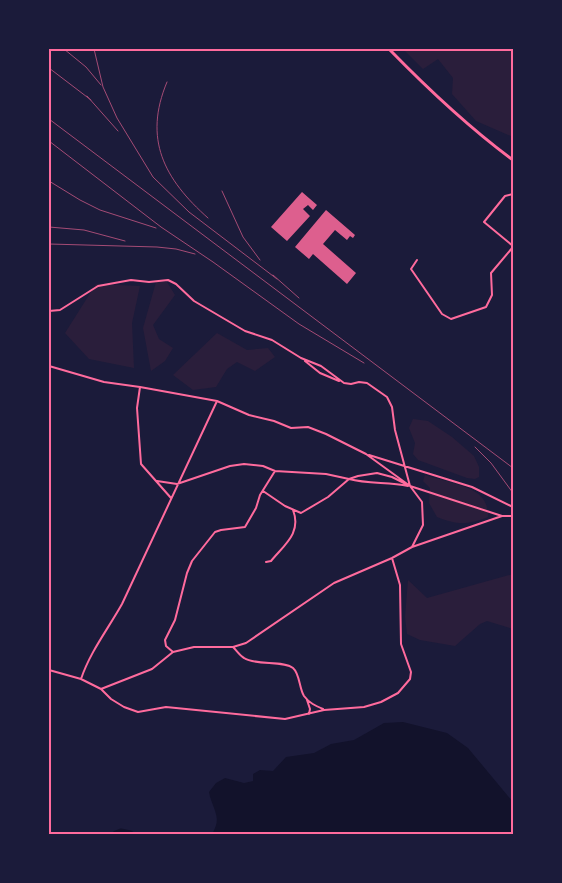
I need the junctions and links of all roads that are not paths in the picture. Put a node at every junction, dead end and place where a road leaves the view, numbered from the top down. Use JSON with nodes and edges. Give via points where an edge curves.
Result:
{"nodes":[{"id":1,"x":389,"y":49,"type":"edge"},
{"id":2,"x":513,"y":160,"type":"edge"},
{"id":3,"x":513,"y":194,"type":"edge"},
{"id":4,"x":513,"y":246,"type":"edge"},
{"id":5,"x":417,"y":260,"type":"dead end"},
{"id":6,"x":49,"y":312,"type":"edge"},
{"id":7,"x":301,"y":358,"type":"junction"},
{"id":8,"x":49,"y":366,"type":"edge"},
{"id":9,"x":344,"y":383,"type":"junction"},
{"id":10,"x":140,"y":387,"type":"junction"},
{"id":11,"x":217,"y":401,"type":"junction"},
{"id":12,"x":366,"y":454,"type":"junction"},
{"id":13,"x":406,"y":466,"type":"junction"},
{"id":14,"x":274,"y":471,"type":"junction"},
{"id":15,"x":349,"y":479,"type":"junction"},
{"id":16,"x":156,"y":481,"type":"junction"},
{"id":17,"x":177,"y":484,"type":"junction"},
{"id":18,"x":410,"y":486,"type":"junction"},
{"id":19,"x":263,"y":490,"type":"junction"},
{"id":20,"x":170,"y":498,"type":"junction"},
{"id":21,"x":513,"y":507,"type":"edge"},
{"id":22,"x":293,"y":510,"type":"junction"},
{"id":23,"x":502,"y":516,"type":"junction"},
{"id":24,"x":513,"y":516,"type":"edge"},
{"id":25,"x":412,"y":547,"type":"junction"},
{"id":26,"x":392,"y":558,"type":"junction"},
{"id":27,"x":266,"y":562,"type":"dead end"},
{"id":28,"x":233,"y":647,"type":"junction"},
{"id":29,"x":173,"y":652,"type":"junction"},
{"id":30,"x":49,"y":670,"type":"edge"},
{"id":31,"x":81,"y":679,"type":"junction"},
{"id":32,"x":101,"y":689,"type":"junction"},
{"id":33,"x":307,"y":700,"type":"junction"},
{"id":34,"x":324,"y":710,"type":"junction"},
{"id":35,"x":309,"y":714,"type":"junction"}],
"edges":[{"from":1,"to":2,"type":"main road","via":[[442,102]]},
{"from":3,"to":4,"type":"street","via":[[505,196],[484,222]]},
{"from":4,"to":5,"type":"street","via":[[491,272],[492,295],[486,306],[451,319],[442,314],[411,269]]},
{"from":6,"to":7,"type":"street","via":[[60,310],[98,286],[131,280],[168,280],[245,331],[272,340]]},
{"from":7,"to":9,"type":"street","via":[[321,366]]},
{"from":7,"to":9,"type":"street","via":[[320,373]]},
{"from":8,"to":10,"type":"street","via":[[104,382]]},
{"from":9,"to":13,"type":"street","via":[[367,383],[387,397]]},
{"from":10,"to":11,"type":"street"},
{"from":10,"to":16,"type":"street","via":[[137,408],[141,464]]},
{"from":11,"to":12,"type":"street","via":[[291,428],[308,427]]},
{"from":11,"to":17,"type":"street"},
{"from":12,"to":13,"type":"street"},
{"from":12,"to":18,"type":"street"},
{"from":13,"to":18,"type":"street"},
{"from":13,"to":21,"type":"street","via":[[472,487]]},
{"from":14,"to":15,"type":"street","via":[[326,474]]},
{"from":14,"to":17,"type":"street","via":[[244,464]]},
{"from":14,"to":19,"type":"street"},
{"from":15,"to":18,"type":"street"},
{"from":15,"to":18,"type":"street","via":[[377,473]]},
{"from":15,"to":22,"type":"street","via":[[304,512]]},
{"from":16,"to":17,"type":"street"},
{"from":16,"to":20,"type":"street"},
{"from":17,"to":20,"type":"street"},
{"from":18,"to":23,"type":"street"},
{"from":18,"to":25,"type":"street","via":[[422,502],[424,512],[423,524]]},
{"from":19,"to":22,"type":"street"},
{"from":19,"to":29,"type":"street","via":[[245,527],[215,532],[188,568],[177,613],[165,640]]},
{"from":20,"to":31,"type":"street","via":[[122,604],[92,653]]},
{"from":22,"to":27,"type":"street","via":[[294,534],[271,561]]},
{"from":23,"to":24,"type":"street"},
{"from":23,"to":25,"type":"street"},
{"from":25,"to":26,"type":"street"},
{"from":26,"to":28,"type":"street","via":[[334,583],[249,641]]},
{"from":26,"to":34,"type":"street","via":[[400,585],[401,644],[411,672],[410,679],[398,693],[381,702],[364,707]]},
{"from":28,"to":29,"type":"street","via":[[194,647]]},
{"from":28,"to":33,"type":"street","via":[[244,658],[293,668]]},
{"from":29,"to":32,"type":"street","via":[[152,669]]},
{"from":30,"to":31,"type":"street"},
{"from":31,"to":32,"type":"street"},
{"from":32,"to":35,"type":"street","via":[[110,699],[138,712],[166,707],[285,719]]},
{"from":33,"to":34,"type":"street"},
{"from":33,"to":35,"type":"street"},
{"from":34,"to":35,"type":"street"}]}
